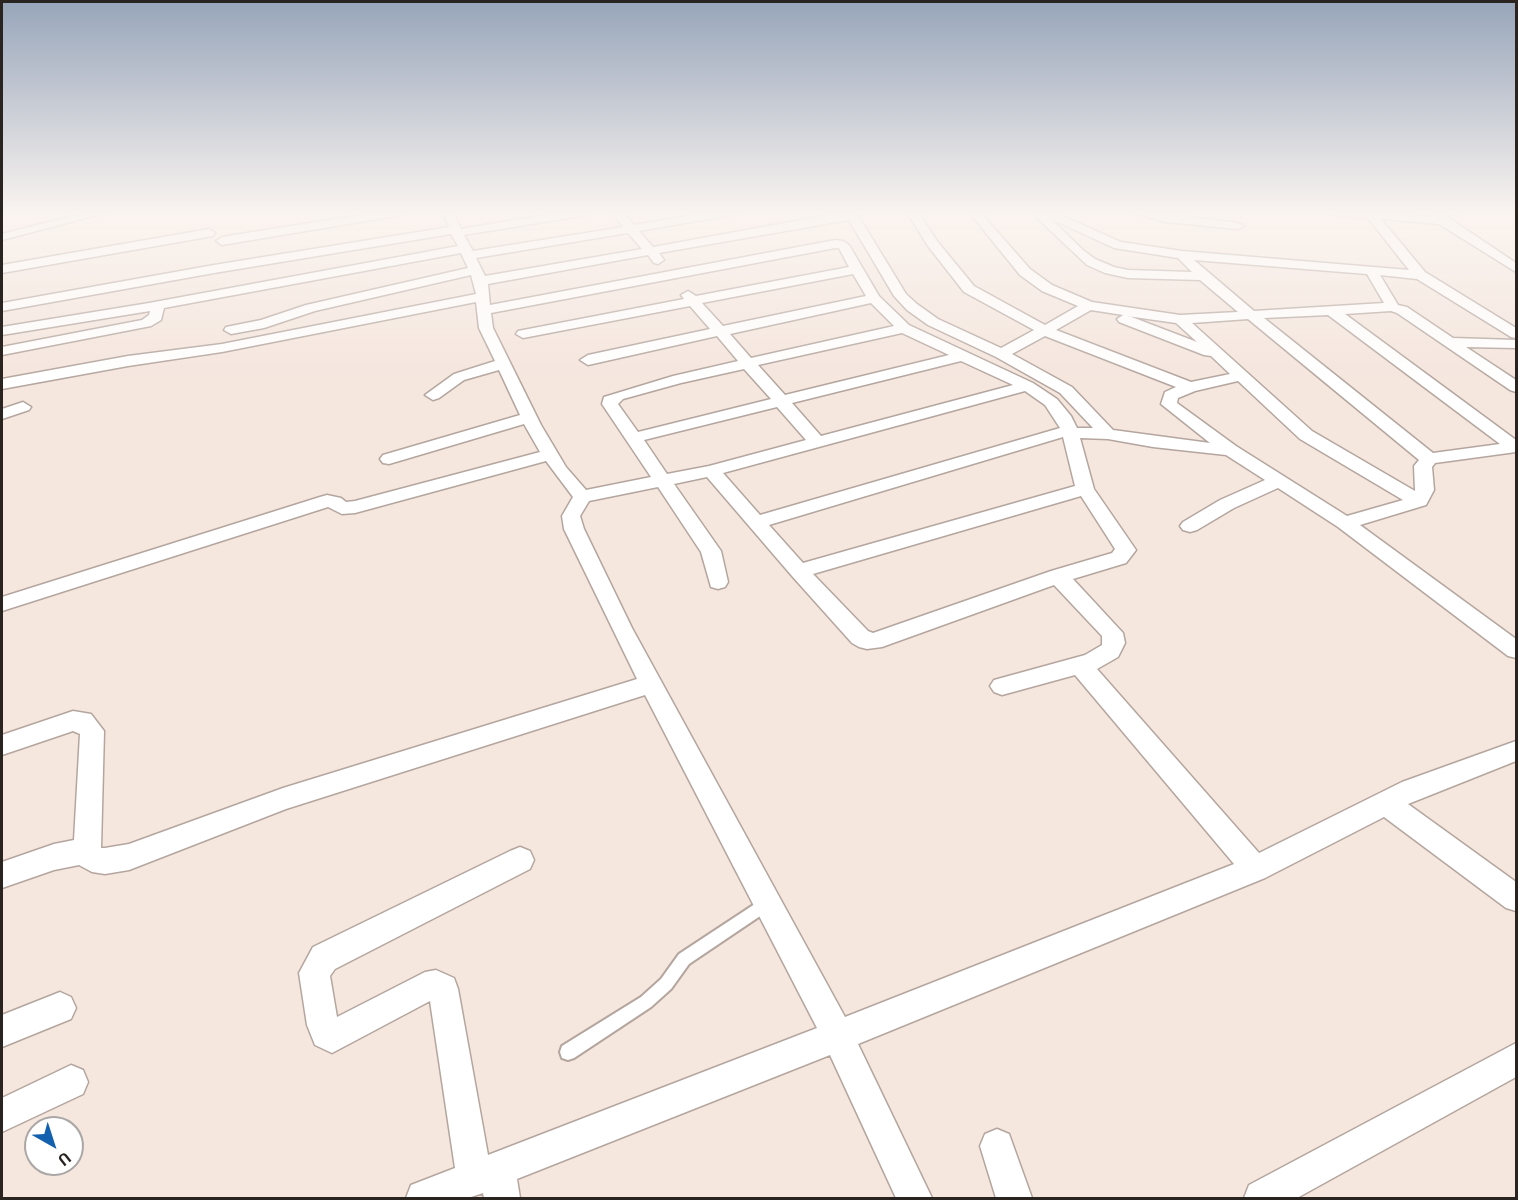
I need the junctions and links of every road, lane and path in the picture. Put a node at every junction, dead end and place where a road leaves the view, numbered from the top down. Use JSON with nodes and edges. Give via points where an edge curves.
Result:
{"nodes":[{"id":1,"x":233,"y":268,"type":"edge"},
{"id":2,"x":378,"y":268,"type":"edge"},
{"id":3,"x":473,"y":268,"type":"edge"},
{"id":4,"x":533,"y":268,"type":"edge"},
{"id":5,"x":664,"y":268,"type":"edge"},
{"id":6,"x":708,"y":268,"type":"edge"},
{"id":7,"x":881,"y":268,"type":"edge"},
{"id":8,"x":952,"y":268,"type":"edge"},
{"id":9,"x":1022,"y":268,"type":"edge"},
{"id":10,"x":1105,"y":268,"type":"edge"},
{"id":11,"x":1195,"y":268,"type":"edge"},
{"id":12,"x":1334,"y":268,"type":"edge"},
{"id":13,"x":1414,"y":268,"type":"edge"},
{"id":14,"x":857,"y":269,"type":"joint"},
{"id":15,"x":1371,"y":271,"type":"junction"},
{"id":16,"x":670,"y":275,"type":"junction"},
{"id":17,"x":1420,"y":275,"type":"junction"},
{"id":18,"x":478,"y":276,"type":"junction"},
{"id":19,"x":1203,"y":276,"type":"junction"},
{"id":20,"x":141,"y":283,"type":"junction"},
{"id":21,"x":874,"y":298,"type":"junction"},
{"id":22,"x":695,"y":302,"type":"junction"},
{"id":23,"x":484,"y":304,"type":"junction"},
{"id":24,"x":158,"y":306,"type":"junction"},
{"id":25,"x":1096,"y":306,"type":"junction"},
{"id":26,"x":2,"y":307,"type":"edge"},
{"id":27,"x":1393,"y":307,"type":"junction"},
{"id":28,"x":144,"y":308,"type":"junction"},
{"id":29,"x":1332,"y":311,"type":"junction"},
{"id":30,"x":1251,"y":314,"type":"junction"},
{"id":31,"x":1180,"y":319,"type":"junction"},
{"id":32,"x":904,"y":328,"type":"junction"},
{"id":33,"x":231,"y":330,"type":"dead end"},
{"id":34,"x":1044,"y":330,"type":"junction"},
{"id":35,"x":2,"y":331,"type":"edge"},
{"id":36,"x":720,"y":331,"type":"junction"},
{"id":37,"x":523,"y":334,"type":"dead end"},
{"id":38,"x":1516,"y":334,"type":"edge"},
{"id":39,"x":1450,"y":342,"type":"junction"},
{"id":40,"x":1516,"y":344,"type":"edge"},
{"id":41,"x":2,"y":351,"type":"edge"},
{"id":42,"x":1001,"y":354,"type":"junction"},
{"id":43,"x":83,"y":355,"type":"dead end"},
{"id":44,"x":965,"y":355,"type":"junction"},
{"id":45,"x":1219,"y":356,"type":"junction"},
{"id":46,"x":588,"y":360,"type":"dead end"},
{"id":47,"x":504,"y":363,"type":"junction"},
{"id":48,"x":749,"y":364,"type":"junction"},
{"id":49,"x":1156,"y":374,"type":"junction"},
{"id":50,"x":1241,"y":376,"type":"junction"},
{"id":51,"x":5,"y":383,"type":"edge"},
{"id":52,"x":1027,"y":386,"type":"junction"},
{"id":53,"x":1190,"y":387,"type":"junction"},
{"id":54,"x":1516,"y":387,"type":"edge"},
{"id":55,"x":433,"y":395,"type":"dead end"},
{"id":56,"x":1171,"y":395,"type":"junction"},
{"id":57,"x":779,"y":401,"type":"junction"},
{"id":58,"x":23,"y":407,"type":"dead end"},
{"id":59,"x":2,"y":414,"type":"edge"},
{"id":60,"x":531,"y":417,"type":"junction"},
{"id":61,"x":1074,"y":431,"type":"junction"},
{"id":62,"x":1104,"y":434,"type":"junction"},
{"id":63,"x":633,"y":438,"type":"junction"},
{"id":64,"x":817,"y":442,"type":"junction"},
{"id":65,"x":1516,"y":447,"type":"edge"},
{"id":66,"x":1230,"y":450,"type":"junction"},
{"id":67,"x":550,"y":454,"type":"junction"},
{"id":68,"x":388,"y":459,"type":"dead end"},
{"id":69,"x":1429,"y":459,"type":"junction"},
{"id":70,"x":711,"y":471,"type":"junction"},
{"id":71,"x":663,"y":480,"type":"junction"},
{"id":72,"x":1279,"y":481,"type":"junction"},
{"id":73,"x":1085,"y":489,"type":"junction"},
{"id":74,"x":582,"y":497,"type":"junction"},
{"id":75,"x":1419,"y":501,"type":"junction"},
{"id":76,"x":756,"y":522,"type":"junction"},
{"id":77,"x":1345,"y":523,"type":"junction"},
{"id":78,"x":1190,"y":526,"type":"dead end"},
{"id":79,"x":799,"y":571,"type":"junction"},
{"id":80,"x":1058,"y":576,"type":"junction"},
{"id":81,"x":718,"y":582,"type":"dead end"},
{"id":82,"x":2,"y":604,"type":"edge"},
{"id":83,"x":1510,"y":645,"type":"edge"},
{"id":84,"x":1080,"y":665,"type":"junction"},
{"id":85,"x":651,"y":684,"type":"junction"},
{"id":86,"x":1002,"y":686,"type":"dead end"},
{"id":87,"x":2,"y":745,"type":"edge"},
{"id":88,"x":1516,"y":751,"type":"edge"},
{"id":89,"x":1384,"y":802,"type":"junction"},
{"id":90,"x":87,"y":853,"type":"junction"},
{"id":91,"x":520,"y":860,"type":"dead end"},
{"id":92,"x":1255,"y":869,"type":"junction"},
{"id":93,"x":2,"y":875,"type":"edge"},
{"id":94,"x":1516,"y":898,"type":"edge"},
{"id":95,"x":768,"y":903,"type":"junction"},
{"id":96,"x":60,"y":1008,"type":"dead end"},
{"id":97,"x":2,"y":1031,"type":"edge"},
{"id":98,"x":838,"y":1036,"type":"junction"},
{"id":99,"x":568,"y":1052,"type":"dead end"},
{"id":100,"x":1516,"y":1059,"type":"edge"},
{"id":101,"x":71,"y":1082,"type":"dead end"},
{"id":102,"x":2,"y":1114,"type":"edge"},
{"id":103,"x":997,"y":1146,"type":"dead end"},
{"id":104,"x":491,"y":1182,"type":"edge"},
{"id":105,"x":424,"y":1198,"type":"edge"},
{"id":106,"x":914,"y":1198,"type":"edge"},
{"id":107,"x":1014,"y":1198,"type":"edge"},
{"id":108,"x":1262,"y":1198,"type":"edge"}],
"edges":[{"from":1,"to":20,"type":"street"},
{"from":2,"to":24,"type":"street"},
{"from":3,"to":18,"type":"street"},
{"from":4,"to":18,"type":"street"},
{"from":5,"to":16,"type":"street"},
{"from":6,"to":16,"type":"street"},
{"from":7,"to":42,"type":"street","via":[[912,307],[933,322]]},
{"from":8,"to":34,"type":"street","via":[[969,289]]},
{"from":9,"to":25,"type":"street","via":[[1047,288]]},
{"from":10,"to":19,"type":"street","via":[[1128,274]]},
{"from":11,"to":19,"type":"street"},
{"from":12,"to":15,"type":"street"},
{"from":13,"to":17,"type":"street"},
{"from":14,"to":21,"type":"street"},
{"from":14,"to":22,"type":"street"},
{"from":15,"to":17,"type":"street"},
{"from":15,"to":27,"type":"street"},
{"from":16,"to":22,"type":"street"},
{"from":16,"to":23,"type":"street"},
{"from":17,"to":38,"type":"street"},
{"from":18,"to":23,"type":"street"},
{"from":18,"to":33,"type":"street","via":[[318,306]]},
{"from":19,"to":30,"type":"street"},
{"from":20,"to":26,"type":"street"},
{"from":20,"to":28,"type":"street"},
{"from":21,"to":32,"type":"street"},
{"from":21,"to":36,"type":"street"},
{"from":22,"to":36,"type":"street"},
{"from":22,"to":37,"type":"street"},
{"from":23,"to":47,"type":"street","via":[[487,330]]},
{"from":23,"to":51,"type":"street"},
{"from":24,"to":28,"type":"street"},
{"from":24,"to":41,"type":"street","via":[[156,317],[146,323]]},
{"from":25,"to":31,"type":"street"},
{"from":25,"to":34,"type":"street"},
{"from":25,"to":45,"type":"street"},
{"from":27,"to":29,"type":"street"},
{"from":27,"to":39,"type":"street"},
{"from":28,"to":35,"type":"street"},
{"from":29,"to":30,"type":"street"},
{"from":29,"to":65,"type":"street"},
{"from":30,"to":31,"type":"street"},
{"from":30,"to":69,"type":"street"},
{"from":31,"to":45,"type":"street"},
{"from":32,"to":44,"type":"street"},
{"from":32,"to":48,"type":"street"},
{"from":34,"to":42,"type":"street"},
{"from":34,"to":49,"type":"street"},
{"from":36,"to":46,"type":"street"},
{"from":36,"to":48,"type":"street"},
{"from":39,"to":40,"type":"street"},
{"from":39,"to":54,"type":"street"},
{"from":42,"to":62,"type":"street","via":[[1066,390]]},
{"from":43,"to":51,"type":"street"},
{"from":44,"to":52,"type":"street"},
{"from":44,"to":57,"type":"street"},
{"from":45,"to":50,"type":"street"},
{"from":47,"to":55,"type":"street","via":[[459,377]]},
{"from":47,"to":60,"type":"street"},
{"from":48,"to":57,"type":"street"},
{"from":48,"to":63,"type":"street","via":[[610,400]]},
{"from":49,"to":53,"type":"street"},
{"from":49,"to":56,"type":"street"},
{"from":50,"to":53,"type":"street"},
{"from":50,"to":75,"type":"street","via":[[1310,438]]},
{"from":52,"to":61,"type":"street","via":[[1051,402]]},
{"from":52,"to":64,"type":"street"},
{"from":53,"to":56,"type":"street"},
{"from":56,"to":66,"type":"street","via":[[1168,400],[1173,409]]},
{"from":57,"to":63,"type":"street"},
{"from":57,"to":64,"type":"street"},
{"from":58,"to":59,"type":"street"},
{"from":60,"to":67,"type":"street"},
{"from":60,"to":68,"type":"street"},
{"from":61,"to":62,"type":"street"},
{"from":61,"to":73,"type":"street"},
{"from":61,"to":76,"type":"street","via":[[1053,433]]},
{"from":62,"to":66,"type":"street"},
{"from":63,"to":71,"type":"street"},
{"from":64,"to":70,"type":"street"},
{"from":65,"to":69,"type":"street"},
{"from":66,"to":72,"type":"street"},
{"from":67,"to":74,"type":"street"},
{"from":67,"to":82,"type":"street","via":[[355,507],[342,508],[327,501]]},
{"from":69,"to":75,"type":"street","via":[[1423,466],[1425,490]]},
{"from":70,"to":71,"type":"street"},
{"from":70,"to":76,"type":"street"},
{"from":71,"to":74,"type":"street"},
{"from":71,"to":81,"type":"street","via":[[711,551]]},
{"from":72,"to":77,"type":"street"},
{"from":72,"to":78,"type":"street"},
{"from":73,"to":79,"type":"street"},
{"from":73,"to":80,"type":"street","via":[[1126,550],[1119,558]]},
{"from":74,"to":85,"type":"street","via":[[571,516],[574,529]]},
{"from":75,"to":77,"type":"street"},
{"from":76,"to":79,"type":"street"},
{"from":77,"to":83,"type":"street"},
{"from":79,"to":80,"type":"street","via":[[867,641]]},
{"from":80,"to":84,"type":"street","via":[[1112,633],[1114,643],[1110,651]]},
{"from":84,"to":86,"type":"street"},
{"from":84,"to":92,"type":"street"},
{"from":85,"to":90,"type":"street","via":[[283,799],[129,857],[105,861],[92,859]]},
{"from":85,"to":95,"type":"street"},
{"from":87,"to":90,"type":"street","via":[[73,721],[83,721],[92,731]]},
{"from":88,"to":89,"type":"street"},
{"from":89,"to":92,"type":"street"},
{"from":89,"to":94,"type":"street"},
{"from":90,"to":93,"type":"street","via":[[54,856]]},
{"from":91,"to":104,"type":"street","via":[[324,958],[314,973],[323,1025],[332,1037],[425,987],[436,985],[443,989]]},
{"from":92,"to":98,"type":"street"},
{"from":95,"to":98,"type":"street"},
{"from":95,"to":99,"type":"lane","via":[[684,959],[666,984],[646,1002]]},
{"from":96,"to":97,"type":"street"},
{"from":98,"to":104,"type":"street"},
{"from":98,"to":106,"type":"street"},
{"from":100,"to":108,"type":"street"},
{"from":101,"to":102,"type":"street"},
{"from":103,"to":107,"type":"street"},
{"from":104,"to":105,"type":"street"}]}
